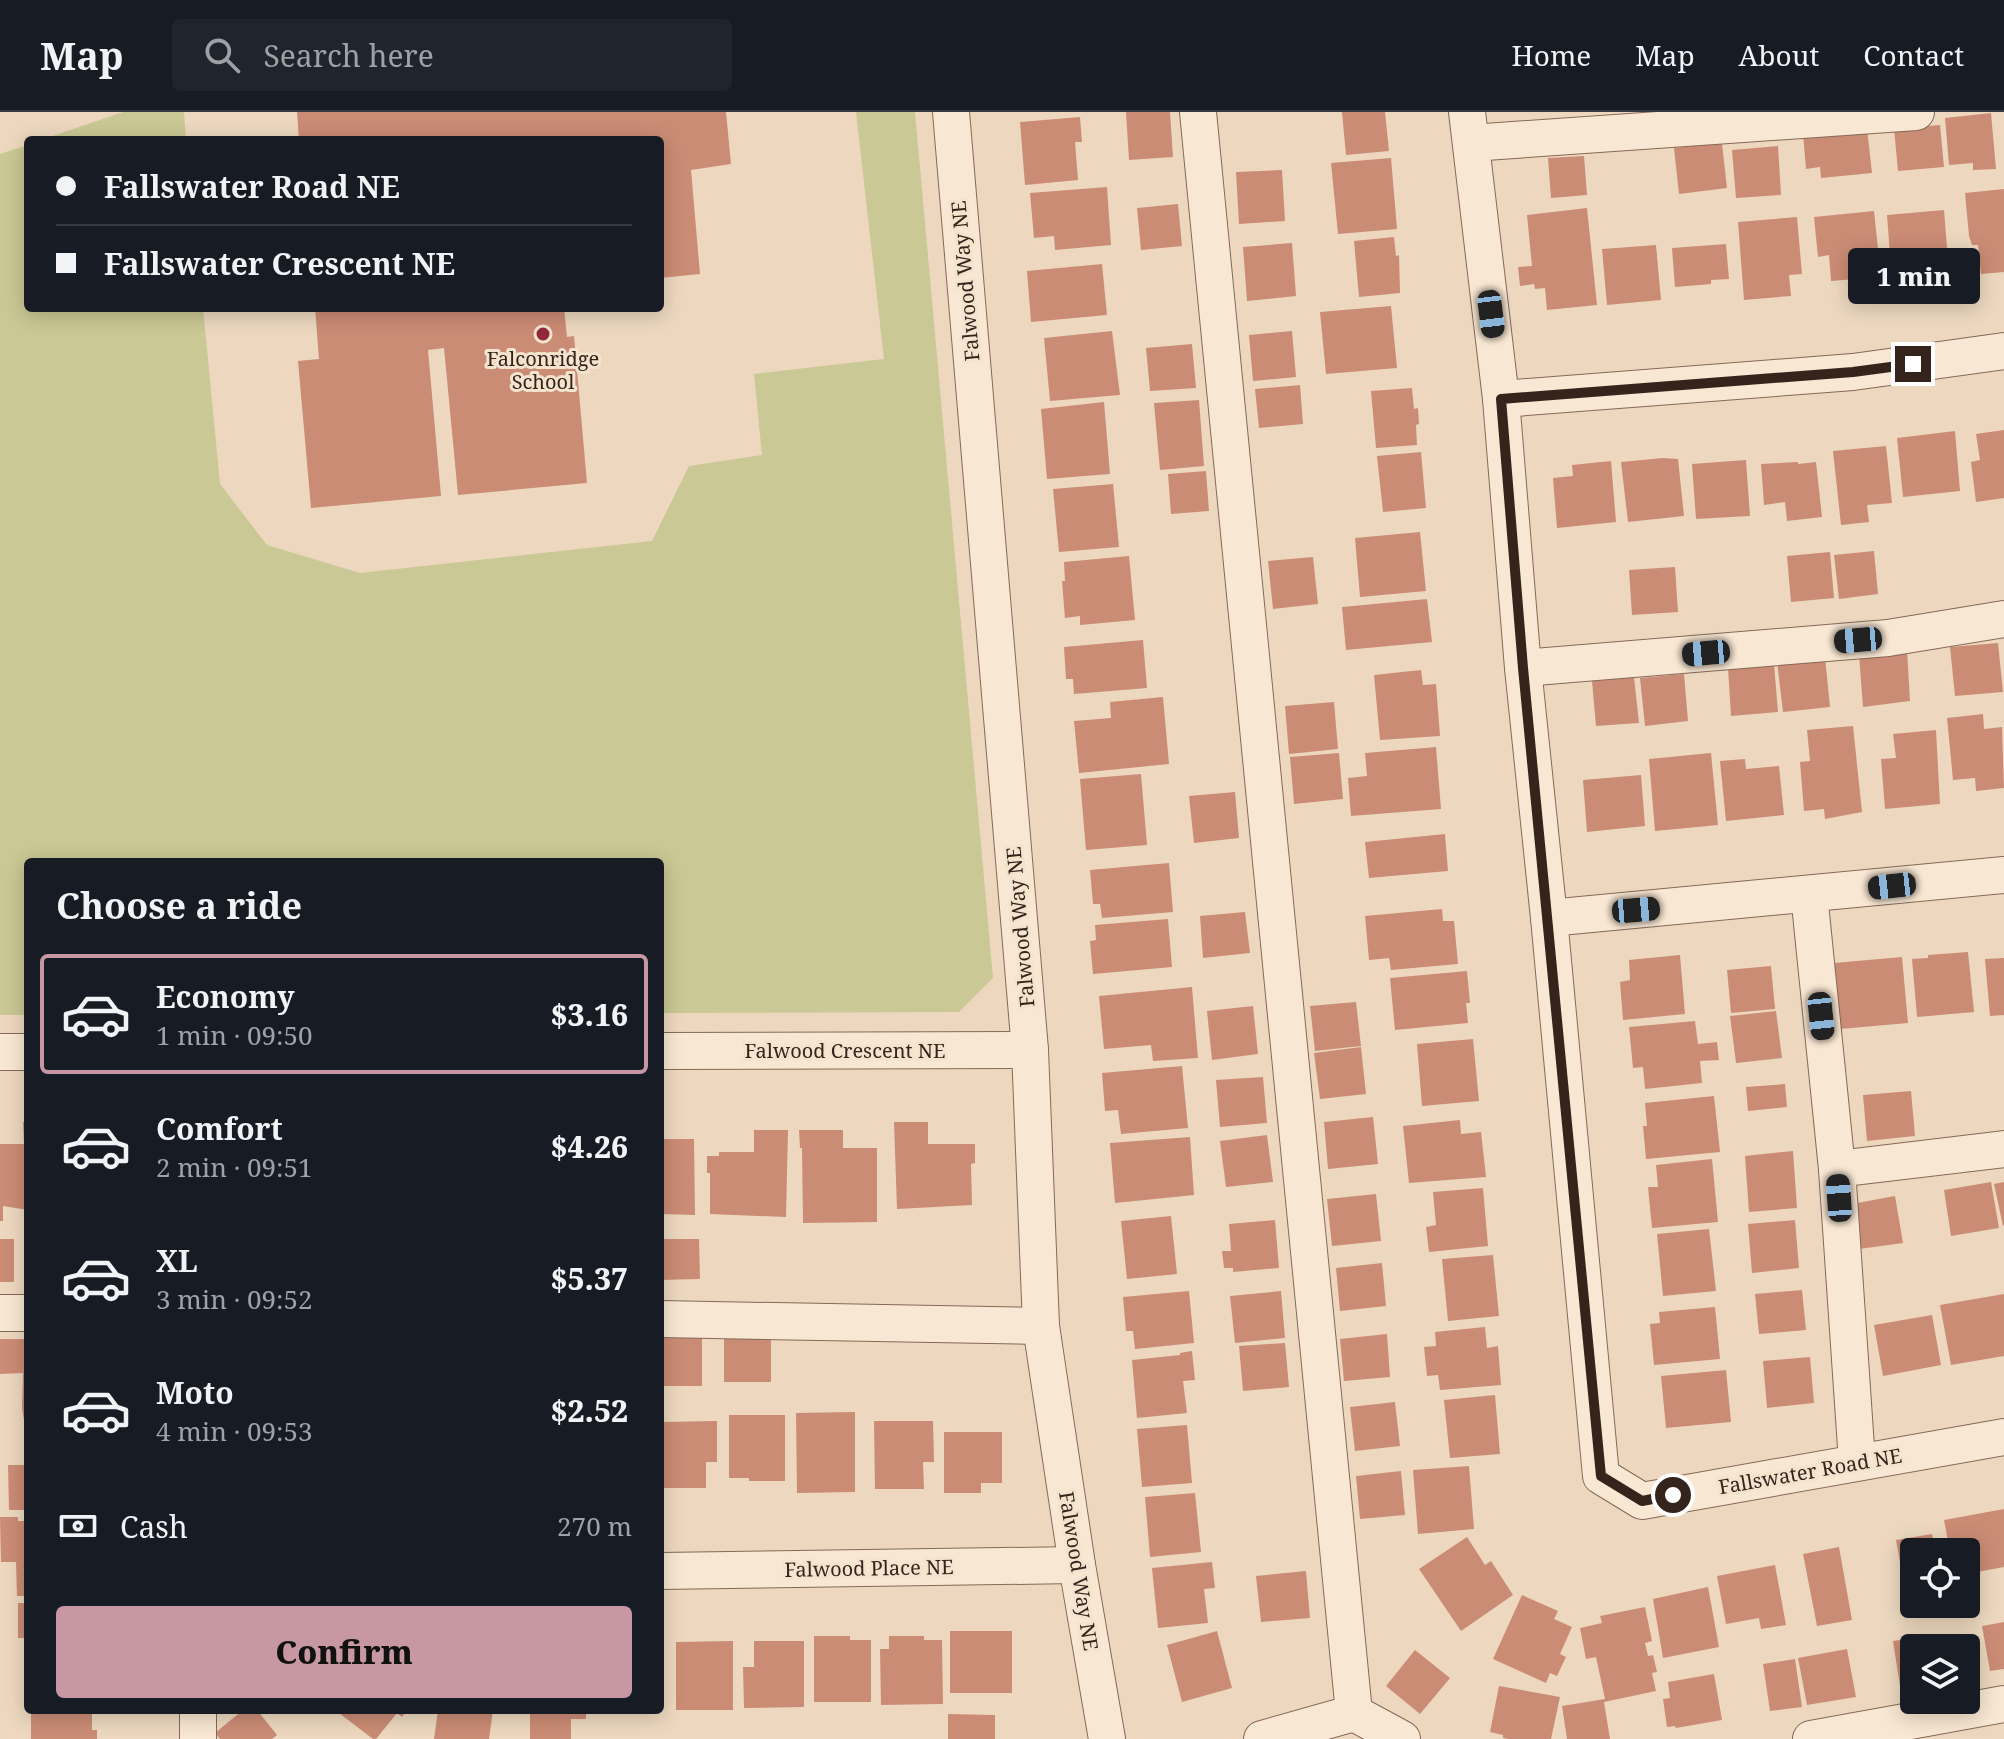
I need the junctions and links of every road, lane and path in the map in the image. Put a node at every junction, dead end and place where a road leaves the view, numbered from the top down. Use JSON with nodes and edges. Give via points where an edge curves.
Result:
{"nodes":[{"id":1,"x":951,"y":112,"type":"edge"},
{"id":2,"x":1198,"y":112,"type":"edge"},
{"id":3,"x":1916,"y":112,"type":"edge"},
{"id":4,"x":1469,"y":128,"type":"edge"},
{"id":5,"x":2004,"y":351,"type":"edge"},
{"id":6,"x":1501,"y":399,"type":"junction"},
{"id":7,"x":2004,"y":619,"type":"edge"},
{"id":8,"x":1523,"y":668,"type":"junction"},
{"id":9,"x":2004,"y":875,"type":"edge"},
{"id":10,"x":1809,"y":894,"type":"junction"},
{"id":11,"x":1549,"y":918,"type":"junction"},
{"id":12,"x":1030,"y":1050,"type":"junction"},
{"id":13,"x":664,"y":1051,"type":"edge"},
{"id":14,"x":0,"y":1052,"type":"edge"},
{"id":15,"x":24,"y":1052,"type":"edge"},
{"id":16,"x":2004,"y":1149,"type":"edge"},
{"id":17,"x":1837,"y":1169,"type":"junction"},
{"id":18,"x":0,"y":1313,"type":"edge"},
{"id":19,"x":24,"y":1313,"type":"edge"},
{"id":20,"x":664,"y":1319,"type":"edge"},
{"id":21,"x":1041,"y":1326,"type":"junction"},
{"id":22,"x":2004,"y":1437,"type":"edge"},
{"id":23,"x":1857,"y":1462,"type":"junction"},
{"id":24,"x":1077,"y":1565,"type":"junction"},
{"id":25,"x":664,"y":1571,"type":"edge"},
{"id":26,"x":2004,"y":1704,"type":"edge"},
{"id":27,"x":1354,"y":1713,"type":"junction"},
{"id":28,"x":198,"y":1714,"type":"edge"},
{"id":29,"x":198,"y":1739,"type":"edge"},
{"id":30,"x":1107,"y":1739,"type":"edge"},
{"id":31,"x":1262,"y":1739,"type":"edge"},
{"id":32,"x":1402,"y":1739,"type":"edge"},
{"id":33,"x":1811,"y":1739,"type":"edge"}],
"edges":[{"from":1,"to":12,"type":"street","name":"Falwood Way NE"},
{"from":2,"to":27,"type":"street"},
{"from":3,"to":4,"type":"street"},
{"from":4,"to":6,"type":"street","name":"Fallswater Road NE"},
{"from":5,"to":6,"type":"street","via":[[1853,372]]},
{"from":6,"to":8,"type":"street","name":"Fallswater Road NE"},
{"from":7,"to":8,"type":"street","via":[[1888,638]]},
{"from":8,"to":11,"type":"street","name":"Fallswater Road NE"},
{"from":9,"to":10,"type":"street"},
{"from":10,"to":11,"type":"street"},
{"from":10,"to":17,"type":"street"},
{"from":11,"to":23,"type":"street","name":"Fallswater Road NE","via":[[1601,1476],[1642,1501]]},
{"from":12,"to":13,"type":"street","name":"Falwood Crescent NE"},
{"from":12,"to":21,"type":"street","name":"Falwood Way NE"},
{"from":14,"to":15,"type":"street"},
{"from":16,"to":17,"type":"street"},
{"from":17,"to":23,"type":"street"},
{"from":18,"to":19,"type":"street"},
{"from":20,"to":21,"type":"street"},
{"from":21,"to":24,"type":"street","name":"Falwood Way NE"},
{"from":22,"to":23,"type":"street","name":"Fallswater Road NE"},
{"from":24,"to":25,"type":"street","name":"Falwood Place NE"},
{"from":24,"to":30,"type":"street","name":"Falwood Way NE"},
{"from":26,"to":33,"type":"street"},
{"from":27,"to":31,"type":"street"},
{"from":27,"to":32,"type":"street"},
{"from":28,"to":29,"type":"street"}]}
